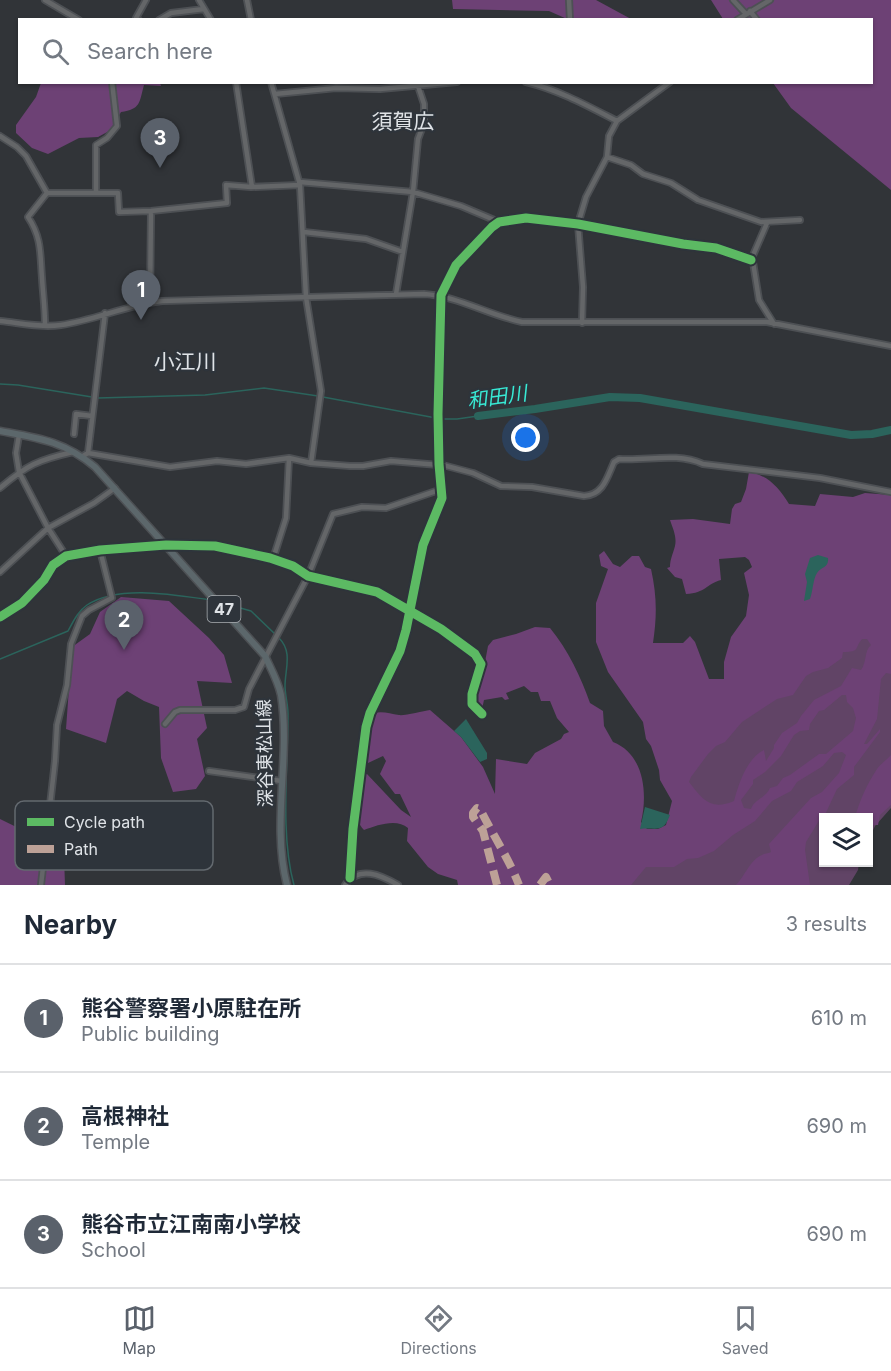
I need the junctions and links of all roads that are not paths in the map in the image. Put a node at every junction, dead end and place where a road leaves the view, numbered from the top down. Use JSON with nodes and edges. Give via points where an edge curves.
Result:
{"nodes":[{"id":1,"x":45,"y":0,"type":"edge"},
{"id":2,"x":146,"y":0,"type":"edge"},
{"id":3,"x":199,"y":0,"type":"edge"},
{"id":4,"x":247,"y":0,"type":"edge"},
{"id":5,"x":569,"y":0,"type":"edge"},
{"id":6,"x":733,"y":0,"type":"edge"},
{"id":7,"x":770,"y":0,"type":"edge"},
{"id":8,"x":204,"y":9,"type":"junction"},
{"id":9,"x":748,"y":13,"type":"junction"},
{"id":10,"x":76,"y":18,"type":"edge"},
{"id":11,"x":137,"y":18,"type":"edge"},
{"id":12,"x":162,"y":18,"type":"edge"},
{"id":13,"x":210,"y":18,"type":"edge"},
{"id":14,"x":251,"y":18,"type":"edge"},
{"id":15,"x":570,"y":18,"type":"edge"},
{"id":16,"x":739,"y":18,"type":"edge"},
{"id":17,"x":754,"y":18,"type":"edge"},
{"id":18,"x":112,"y":84,"type":"edge"},
{"id":19,"x":236,"y":84,"type":"edge"},
{"id":20,"x":272,"y":84,"type":"edge"},
{"id":21,"x":438,"y":84,"type":"edge"},
{"id":22,"x":532,"y":84,"type":"edge"},
{"id":23,"x":550,"y":84,"type":"edge"},
{"id":24,"x":667,"y":84,"type":"edge"},
{"id":25,"x":418,"y":86,"type":"junction"},
{"id":26,"x":548,"y":89,"type":"junction"},
{"id":27,"x":275,"y":94,"type":"junction"},
{"id":28,"x":617,"y":122,"type":"junction"},
{"id":29,"x":0,"y":136,"type":"edge"},
{"id":30,"x":607,"y":156,"type":"junction"},
{"id":31,"x":300,"y":183,"type":"junction"},
{"id":32,"x":252,"y":187,"type":"junction"},
{"id":33,"x":413,"y":192,"type":"junction"},
{"id":34,"x":47,"y":193,"type":"junction"},
{"id":35,"x":96,"y":193,"type":"junction"},
{"id":36,"x":151,"y":211,"type":"junction"},
{"id":37,"x":800,"y":220,"type":"dead end"},
{"id":38,"x":499,"y":222,"type":"junction"},
{"id":39,"x":767,"y":223,"type":"junction"},
{"id":40,"x":578,"y":224,"type":"junction"},
{"id":41,"x":304,"y":232,"type":"junction"},
{"id":42,"x":403,"y":252,"type":"junction"},
{"id":43,"x":751,"y":260,"type":"junction"},
{"id":44,"x":396,"y":294,"type":"junction"},
{"id":45,"x":441,"y":295,"type":"junction"},
{"id":46,"x":306,"y":297,"type":"junction"},
{"id":47,"x":150,"y":303,"type":"junction"},
{"id":48,"x":105,"y":313,"type":"junction"},
{"id":49,"x":0,"y":321,"type":"edge"},
{"id":50,"x":582,"y":323,"type":"junction"},
{"id":51,"x":774,"y":324,"type":"junction"},
{"id":52,"x":45,"y":326,"type":"junction"},
{"id":53,"x":891,"y":346,"type":"edge"},
{"id":54,"x":92,"y":416,"type":"junction"},
{"id":55,"x":0,"y":431,"type":"edge"},
{"id":56,"x":74,"y":434,"type":"dead end"},
{"id":57,"x":19,"y":435,"type":"junction"},
{"id":58,"x":75,"y":452,"type":"junction"},
{"id":59,"x":85,"y":455,"type":"junction"},
{"id":60,"x":289,"y":458,"type":"junction"},
{"id":61,"x":311,"y":463,"type":"junction"},
{"id":62,"x":439,"y":464,"type":"junction"},
{"id":63,"x":19,"y":472,"type":"junction"},
{"id":64,"x":0,"y":488,"type":"edge"},
{"id":65,"x":115,"y":488,"type":"junction"},
{"id":66,"x":442,"y":489,"type":"junction"},
{"id":67,"x":891,"y":492,"type":"edge"},
{"id":68,"x":48,"y":528,"type":"junction"},
{"id":69,"x":166,"y":545,"type":"junction"},
{"id":70,"x":100,"y":549,"type":"junction"},
{"id":71,"x":66,"y":556,"type":"junction"},
{"id":72,"x":273,"y":559,"type":"junction"},
{"id":73,"x":0,"y":572,"type":"edge"},
{"id":74,"x":308,"y":576,"type":"junction"},
{"id":75,"x":410,"y":610,"type":"junction"},
{"id":76,"x":0,"y":617,"type":"edge"},
{"id":77,"x":265,"y":656,"type":"junction"},
{"id":78,"x":482,"y":714,"type":"dead end"},
{"id":79,"x":165,"y":724,"type":"dead end"},
{"id":80,"x":209,"y":771,"type":"dead end"},
{"id":81,"x":282,"y":781,"type":"junction"},
{"id":82,"x":50,"y":801,"type":"edge"},
{"id":83,"x":43,"y":870,"type":"edge"},
{"id":84,"x":350,"y":878,"type":"junction"},
{"id":85,"x":41,"y":885,"type":"edge"},
{"id":86,"x":287,"y":885,"type":"edge"},
{"id":87,"x":345,"y":885,"type":"edge"},
{"id":88,"x":398,"y":885,"type":"edge"}],
"edges":[{"from":1,"to":10,"type":"street"},
{"from":2,"to":11,"type":"street"},
{"from":3,"to":8,"type":"street"},
{"from":4,"to":14,"type":"street"},
{"from":5,"to":15,"type":"street"},
{"from":6,"to":9,"type":"street"},
{"from":7,"to":9,"type":"street"},
{"from":8,"to":12,"type":"street","via":[[171,13]]},
{"from":8,"to":13,"type":"street"},
{"from":9,"to":16,"type":"street"},
{"from":9,"to":17,"type":"street"},
{"from":18,"to":35,"type":"street","via":[[117,126],[96,145]]},
{"from":19,"to":32,"type":"street"},
{"from":20,"to":27,"type":"street"},
{"from":21,"to":25,"type":"street"},
{"from":22,"to":26,"type":"street"},
{"from":23,"to":26,"type":"street"},
{"from":24,"to":28,"type":"street"},
{"from":25,"to":27,"type":"street"},
{"from":25,"to":33,"type":"street","via":[[424,104],[424,123],[418,139]]},
{"from":26,"to":28,"type":"street"},
{"from":27,"to":31,"type":"street"},
{"from":28,"to":30,"type":"street","via":[[609,136]]},
{"from":29,"to":34,"type":"street","via":[[26,156]]},
{"from":30,"to":39,"type":"street","via":[[683,189],[698,200]]},
{"from":30,"to":40,"type":"street","via":[[586,197]]},
{"from":31,"to":32,"type":"street"},
{"from":31,"to":33,"type":"street"},
{"from":31,"to":41,"type":"street"},
{"from":32,"to":36,"type":"street","via":[[226,185],[227,203]]},
{"from":33,"to":38,"type":"street"},
{"from":33,"to":42,"type":"street"},
{"from":34,"to":35,"type":"street"},
{"from":34,"to":52,"type":"street","via":[[28,218],[40,245]]},
{"from":35,"to":36,"type":"street","via":[[118,193],[119,212]]},
{"from":36,"to":47,"type":"street"},
{"from":37,"to":39,"type":"street"},
{"from":38,"to":40,"type":"street","via":[[526,218]]},
{"from":38,"to":45,"type":"street","via":[[456,265]]},
{"from":39,"to":43,"type":"street"},
{"from":40,"to":43,"type":"street","via":[[716,248]]},
{"from":40,"to":50,"type":"street"},
{"from":41,"to":42,"type":"street","via":[[366,239]]},
{"from":41,"to":46,"type":"street"},
{"from":42,"to":44,"type":"street"},
{"from":43,"to":51,"type":"street","via":[[759,300]]},
{"from":44,"to":45,"type":"street"},
{"from":44,"to":46,"type":"street"},
{"from":45,"to":50,"type":"street","via":[[522,322]]},
{"from":45,"to":62,"type":"street"},
{"from":46,"to":47,"type":"street"},
{"from":46,"to":61,"type":"street","via":[[320,397]]},
{"from":47,"to":48,"type":"street"},
{"from":48,"to":52,"type":"street"},
{"from":48,"to":54,"type":"street"},
{"from":49,"to":52,"type":"street"},
{"from":50,"to":51,"type":"street"},
{"from":51,"to":53,"type":"street"},
{"from":54,"to":56,"type":"street","via":[[76,414]]},
{"from":54,"to":59,"type":"street"},
{"from":55,"to":57,"type":"main road","name":"深谷東松山線","number":"47"},
{"from":57,"to":58,"type":"main road","name":"深谷東松山線","number":"47","via":[[44,439]]},
{"from":57,"to":63,"type":"street"},
{"from":58,"to":59,"type":"main road","name":"深谷東松山線","number":"47"},
{"from":58,"to":63,"type":"street","via":[[42,459]]},
{"from":59,"to":60,"type":"street","via":[[170,467]]},
{"from":59,"to":65,"type":"main road","name":"深谷東松山線","number":"47"},
{"from":60,"to":61,"type":"street"},
{"from":60,"to":72,"type":"street","via":[[285,518]]},
{"from":61,"to":62,"type":"street"},
{"from":62,"to":66,"type":"street"},
{"from":62,"to":67,"type":"street","via":[[501,486],[543,488],[584,496],[599,491],[619,459],[675,456],[703,464],[820,478]]},
{"from":63,"to":64,"type":"street"},
{"from":63,"to":68,"type":"street"},
{"from":65,"to":68,"type":"street"},
{"from":65,"to":69,"type":"main road","name":"深谷東松山線","number":"47"},
{"from":66,"to":74,"type":"street","via":[[382,509],[362,507],[333,514]]},
{"from":66,"to":75,"type":"street","via":[[440,506],[423,545]]},
{"from":68,"to":71,"type":"street"},
{"from":68,"to":73,"type":"street"},
{"from":69,"to":70,"type":"street"},
{"from":69,"to":72,"type":"street","via":[[215,546]]},
{"from":69,"to":77,"type":"main road","name":"深谷東松山線","number":"47"},
{"from":70,"to":71,"type":"street"},
{"from":70,"to":82,"type":"street","via":[[112,598],[82,616],[70,644]]},
{"from":71,"to":76,"type":"street","via":[[53,565],[22,603]]},
{"from":72,"to":74,"type":"street"},
{"from":74,"to":75,"type":"street","via":[[377,592]]},
{"from":74,"to":77,"type":"street"},
{"from":75,"to":78,"type":"street","via":[[464,645],[479,660],[472,704]]},
{"from":75,"to":84,"type":"street","via":[[400,651],[366,727]]},
{"from":77,"to":79,"type":"street","via":[[243,707],[180,710]]},
{"from":77,"to":81,"type":"main road","name":"深谷東松山線","number":"47","via":[[280,693]]},
{"from":80,"to":81,"type":"street"},
{"from":81,"to":86,"type":"main road","name":"深谷東松山線","number":"47","via":[[281,842]]},
{"from":83,"to":85,"type":"street"},
{"from":84,"to":87,"type":"street"},
{"from":84,"to":88,"type":"street","via":[[365,873]]}]}
